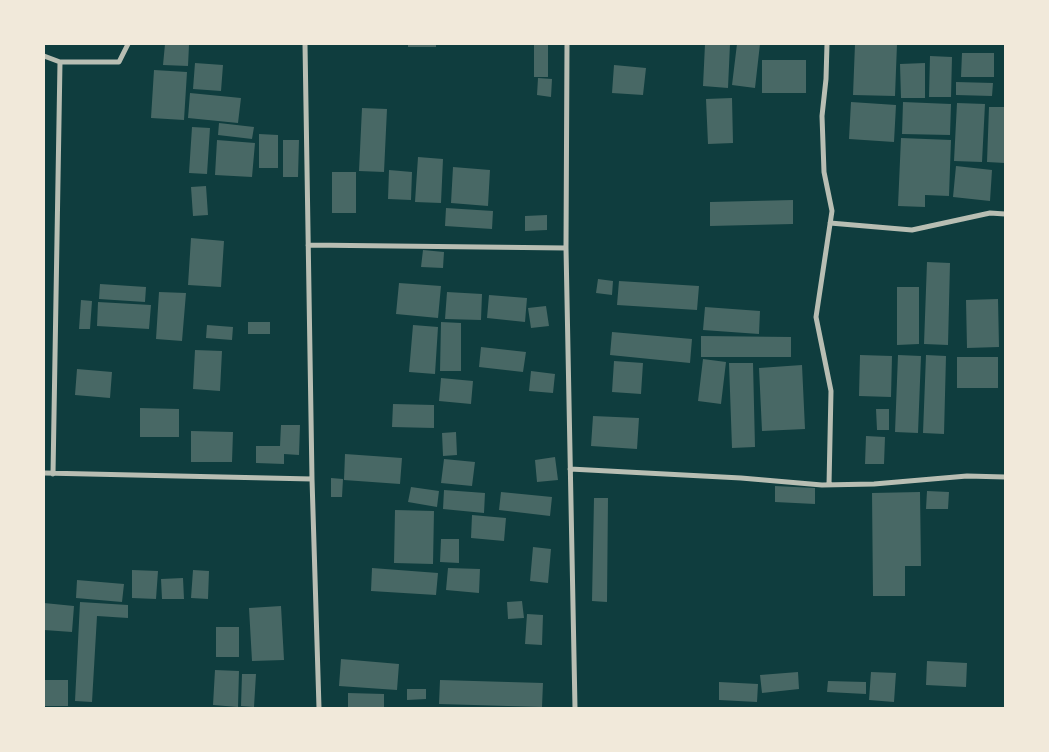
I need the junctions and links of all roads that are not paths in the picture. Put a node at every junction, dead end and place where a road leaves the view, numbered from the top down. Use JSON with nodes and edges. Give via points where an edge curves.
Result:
{"nodes":[{"id":1,"x":128,"y":44,"type":"edge"},
{"id":2,"x":305,"y":44,"type":"edge"},
{"id":3,"x":567,"y":44,"type":"edge"},
{"id":4,"x":827,"y":44,"type":"edge"},
{"id":5,"x":44,"y":56,"type":"edge"},
{"id":6,"x":60,"y":62,"type":"junction"},
{"id":7,"x":1005,"y":214,"type":"edge"},
{"id":8,"x":830,"y":223,"type":"junction"},
{"id":9,"x":308,"y":244,"type":"junction"},
{"id":10,"x":566,"y":248,"type":"junction"},
{"id":11,"x":570,"y":469,"type":"junction"},
{"id":12,"x":44,"y":473,"type":"edge"},
{"id":13,"x":53,"y":474,"type":"junction"},
{"id":14,"x":1005,"y":477,"type":"edge"},
{"id":15,"x":312,"y":479,"type":"junction"},
{"id":16,"x":829,"y":485,"type":"junction"},
{"id":17,"x":318,"y":708,"type":"edge"},
{"id":18,"x":575,"y":708,"type":"edge"}],
"edges":[{"from":1,"to":6,"type":"street","via":[[119,62]]},
{"from":2,"to":9,"type":"street"},
{"from":3,"to":10,"type":"street"},
{"from":4,"to":8,"type":"street","via":[[822,116],[824,172],[832,211]]},
{"from":5,"to":6,"type":"street"},
{"from":6,"to":13,"type":"street"},
{"from":7,"to":8,"type":"street","via":[[990,214],[912,230]]},
{"from":8,"to":16,"type":"street","via":[[816,317],[831,391]]},
{"from":9,"to":10,"type":"street"},
{"from":9,"to":15,"type":"street"},
{"from":10,"to":11,"type":"street"},
{"from":11,"to":16,"type":"street"},
{"from":11,"to":18,"type":"street"},
{"from":12,"to":13,"type":"street"},
{"from":13,"to":15,"type":"street"},
{"from":14,"to":16,"type":"street","via":[[967,476]]},
{"from":15,"to":17,"type":"street"}]}
